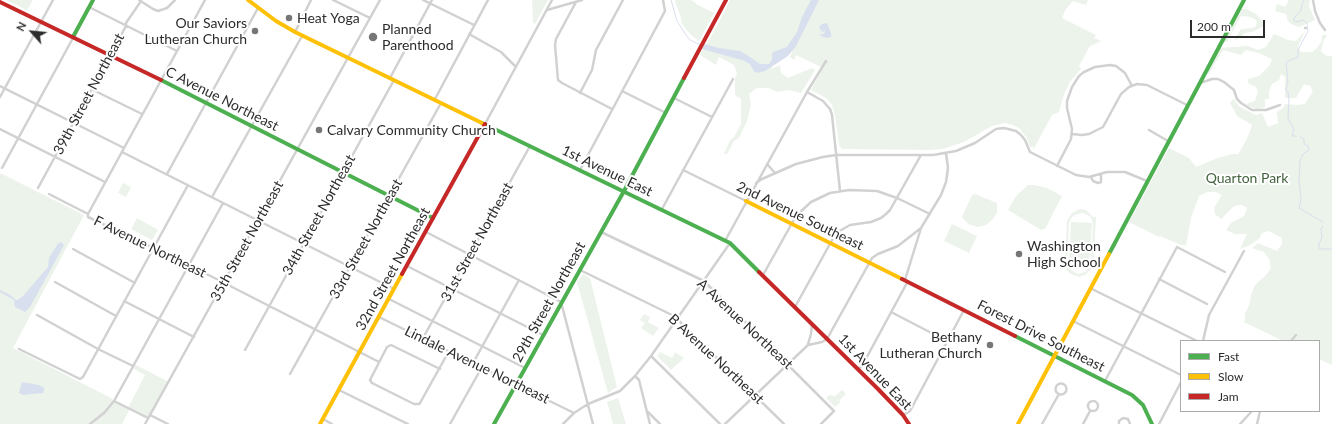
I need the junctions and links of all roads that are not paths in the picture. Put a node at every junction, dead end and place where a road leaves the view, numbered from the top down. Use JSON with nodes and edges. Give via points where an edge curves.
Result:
{"nodes":[{"id":1,"x":53,"y":0,"type":"edge"},
{"id":2,"x":93,"y":0,"type":"edge"},
{"id":3,"x":175,"y":0,"type":"edge"},
{"id":4,"x":205,"y":0,"type":"edge"},
{"id":5,"x":248,"y":0,"type":"edge"},
{"id":6,"x":311,"y":0,"type":"edge"},
{"id":7,"x":332,"y":0,"type":"edge"},
{"id":8,"x":380,"y":0,"type":"edge"},
{"id":9,"x":423,"y":0,"type":"edge"},
{"id":10,"x":432,"y":0,"type":"edge"},
{"id":11,"x":488,"y":0,"type":"edge"},
{"id":12,"x":552,"y":0,"type":"edge"},
{"id":13,"x":582,"y":0,"type":"edge"},
{"id":14,"x":623,"y":0,"type":"edge"},
{"id":15,"x":663,"y":0,"type":"edge"},
{"id":16,"x":726,"y":0,"type":"edge"},
{"id":17,"x":1244,"y":0,"type":"edge"},
{"id":18,"x":1313,"y":0,"type":"edge"},
{"id":19,"x":140,"y":1,"type":"edge"},
{"id":20,"x":576,"y":2,"type":"junction"},
{"id":21,"x":0,"y":3,"type":"edge"},
{"id":22,"x":430,"y":4,"type":"junction"},
{"id":23,"x":89,"y":7,"type":"junction"},
{"id":24,"x":258,"y":8,"type":"junction"},
{"id":25,"x":547,"y":10,"type":"junction"},
{"id":26,"x":370,"y":18,"type":"junction"},
{"id":27,"x":41,"y":22,"type":"junction"},
{"id":28,"x":474,"y":25,"type":"junction"},
{"id":29,"x":126,"y":26,"type":"junction"},
{"id":30,"x":1325,"y":30,"type":"dead end"},
{"id":31,"x":295,"y":32,"type":"junction"},
{"id":32,"x":469,"y":34,"type":"junction"},
{"id":33,"x":302,"y":35,"type":"junction"},
{"id":34,"x":73,"y":37,"type":"junction"},
{"id":35,"x":177,"y":51,"type":"junction"},
{"id":36,"x":110,"y":55,"type":"junction"},
{"id":37,"x":348,"y":58,"type":"junction"},
{"id":38,"x":826,"y":61,"type":"dead end"},
{"id":39,"x":516,"y":67,"type":"junction"},
{"id":40,"x":392,"y":79,"type":"junction"},
{"id":41,"x":733,"y":79,"type":"dead end"},
{"id":42,"x":160,"y":80,"type":"junction"},
{"id":43,"x":1199,"y":83,"type":"junction"},
{"id":44,"x":0,"y":86,"type":"edge"},
{"id":45,"x":1132,"y":86,"type":"junction"},
{"id":46,"x":5,"y":88,"type":"junction"},
{"id":47,"x":91,"y":89,"type":"junction"},
{"id":48,"x":622,"y":91,"type":"junction"},
{"id":49,"x":807,"y":92,"type":"junction"},
{"id":50,"x":580,"y":93,"type":"junction"},
{"id":51,"x":0,"y":98,"type":"edge"},
{"id":52,"x":674,"y":98,"type":"junction"},
{"id":53,"x":435,"y":99,"type":"junction"},
{"id":54,"x":205,"y":103,"type":"junction"},
{"id":55,"x":441,"y":103,"type":"junction"},
{"id":56,"x":36,"y":104,"type":"junction"},
{"id":57,"x":1187,"y":105,"type":"junction"},
{"id":58,"x":1280,"y":105,"type":"dead end"},
{"id":59,"x":612,"y":110,"type":"junction"},
{"id":60,"x":666,"y":113,"type":"junction"},
{"id":61,"x":142,"y":114,"type":"junction"},
{"id":62,"x":712,"y":117,"type":"junction"},
{"id":63,"x":73,"y":123,"type":"junction"},
{"id":64,"x":485,"y":124,"type":"junction"},
{"id":65,"x":252,"y":127,"type":"junction"},
{"id":66,"x":0,"y":129,"type":"edge"},
{"id":67,"x":1149,"y":130,"type":"dead end"},
{"id":68,"x":1072,"y":134,"type":"junction"},
{"id":69,"x":18,"y":138,"type":"junction"},
{"id":70,"x":1168,"y":141,"type":"junction"},
{"id":71,"x":530,"y":146,"type":"junction"},
{"id":72,"x":124,"y":148,"type":"junction"},
{"id":73,"x":297,"y":149,"type":"junction"},
{"id":74,"x":122,"y":152,"type":"junction"},
{"id":75,"x":946,"y":153,"type":"junction"},
{"id":76,"x":836,"y":155,"type":"junction"},
{"id":77,"x":921,"y":155,"type":"junction"},
{"id":78,"x":55,"y":156,"type":"junction"},
{"id":79,"x":767,"y":164,"type":"junction"},
{"id":80,"x":1058,"y":166,"type":"junction"},
{"id":81,"x":2,"y":168,"type":"dead end"},
{"id":82,"x":580,"y":170,"type":"junction"},
{"id":83,"x":683,"y":170,"type":"junction"},
{"id":84,"x":343,"y":173,"type":"junction"},
{"id":85,"x":775,"y":173,"type":"junction"},
{"id":86,"x":167,"y":174,"type":"junction"},
{"id":87,"x":1101,"y":174,"type":"junction"},
{"id":88,"x":1091,"y":177,"type":"junction"},
{"id":89,"x":1147,"y":181,"type":"junction"},
{"id":90,"x":105,"y":182,"type":"junction"},
{"id":91,"x":756,"y":183,"type":"junction"},
{"id":92,"x":188,"y":185,"type":"junction"},
{"id":93,"x":38,"y":188,"type":"dead end"},
{"id":94,"x":624,"y":191,"type":"junction"},
{"id":95,"x":840,"y":191,"type":"junction"},
{"id":96,"x":49,"y":194,"type":"dead end"},
{"id":97,"x":389,"y":196,"type":"junction"},
{"id":98,"x":212,"y":197,"type":"junction"},
{"id":99,"x":897,"y":198,"type":"junction"},
{"id":100,"x":746,"y":202,"type":"junction"},
{"id":101,"x":224,"y":203,"type":"junction"},
{"id":102,"x":661,"y":210,"type":"junction"},
{"id":103,"x":88,"y":214,"type":"junction"},
{"id":104,"x":930,"y":214,"type":"junction"},
{"id":105,"x":434,"y":218,"type":"junction"},
{"id":106,"x":258,"y":220,"type":"junction"},
{"id":107,"x":791,"y":224,"type":"junction"},
{"id":108,"x":921,"y":228,"type":"junction"},
{"id":109,"x":426,"y":232,"type":"junction"},
{"id":110,"x":601,"y":232,"type":"junction"},
{"id":111,"x":725,"y":241,"type":"junction"},
{"id":112,"x":304,"y":243,"type":"junction"},
{"id":113,"x":730,"y":243,"type":"junction"},
{"id":114,"x":830,"y":243,"type":"junction"},
{"id":115,"x":154,"y":248,"type":"junction"},
{"id":116,"x":74,"y":249,"type":"dead end"},
{"id":117,"x":1244,"y":251,"type":"dead end"},
{"id":118,"x":470,"y":254,"type":"junction"},
{"id":119,"x":869,"y":262,"type":"junction"},
{"id":120,"x":189,"y":265,"type":"junction"},
{"id":121,"x":408,"y":266,"type":"junction"},
{"id":122,"x":350,"y":267,"type":"junction"},
{"id":123,"x":580,"y":270,"type":"junction"},
{"id":124,"x":1224,"y":272,"type":"dead end"},
{"id":125,"x":763,"y":275,"type":"junction"},
{"id":126,"x":1160,"y":279,"type":"junction"},
{"id":127,"x":519,"y":280,"type":"junction"},
{"id":128,"x":704,"y":281,"type":"junction"},
{"id":129,"x":906,"y":281,"type":"junction"},
{"id":130,"x":55,"y":282,"type":"dead end"},
{"id":131,"x":135,"y":283,"type":"junction"},
{"id":132,"x":224,"y":283,"type":"junction"},
{"id":133,"x":451,"y":288,"type":"junction"},
{"id":134,"x":1090,"y":288,"type":"junction"},
{"id":135,"x":395,"y":289,"type":"junction"},
{"id":136,"x":389,"y":299,"type":"junction"},
{"id":137,"x":124,"y":301,"type":"junction"},
{"id":138,"x":562,"y":303,"type":"junction"},
{"id":139,"x":1207,"y":304,"type":"dead end"},
{"id":140,"x":269,"y":306,"type":"junction"},
{"id":141,"x":795,"y":307,"type":"junction"},
{"id":142,"x":964,"y":310,"type":"junction"},
{"id":143,"x":891,"y":312,"type":"junction"},
{"id":144,"x":500,"y":313,"type":"junction"},
{"id":145,"x":1141,"y":313,"type":"junction"},
{"id":146,"x":37,"y":315,"type":"dead end"},
{"id":147,"x":116,"y":316,"type":"junction"},
{"id":148,"x":379,"y":317,"type":"junction"},
{"id":149,"x":159,"y":319,"type":"junction"},
{"id":150,"x":677,"y":319,"type":"junction"},
{"id":151,"x":1072,"y":320,"type":"junction"},
{"id":152,"x":433,"y":321,"type":"junction"},
{"id":153,"x":812,"y":323,"type":"junction"},
{"id":154,"x":316,"y":329,"type":"junction"},
{"id":155,"x":544,"y":335,"type":"junction"},
{"id":156,"x":1296,"y":335,"type":"dead end"},
{"id":157,"x":194,"y":337,"type":"junction"},
{"id":158,"x":423,"y":338,"type":"junction"},
{"id":159,"x":827,"y":339,"type":"junction"},
{"id":160,"x":1195,"y":340,"type":"edge"},
{"id":161,"x":1203,"y":340,"type":"edge"},
{"id":162,"x":1292,"y":340,"type":"edge"},
{"id":163,"x":947,"y":341,"type":"junction"},
{"id":164,"x":808,"y":345,"type":"junction"},
{"id":165,"x":482,"y":346,"type":"junction"},
{"id":166,"x":1123,"y":347,"type":"junction"},
{"id":167,"x":19,"y":349,"type":"dead end"},
{"id":168,"x":98,"y":349,"type":"junction"},
{"id":169,"x":245,"y":350,"type":"dead end"},
{"id":170,"x":449,"y":351,"type":"junction"},
{"id":171,"x":360,"y":352,"type":"junction"},
{"id":172,"x":1054,"y":355,"type":"junction"},
{"id":173,"x":652,"y":356,"type":"junction"},
{"id":174,"x":379,"y":362,"type":"junction"},
{"id":175,"x":473,"y":363,"type":"junction"},
{"id":176,"x":787,"y":364,"type":"junction"},
{"id":177,"x":133,"y":366,"type":"junction"},
{"id":178,"x":482,"y":367,"type":"junction"},
{"id":179,"x":440,"y":368,"type":"junction"},
{"id":180,"x":526,"y":368,"type":"junction"},
{"id":181,"x":858,"y":369,"type":"junction"},
{"id":182,"x":290,"y":374,"type":"dead end"},
{"id":183,"x":1180,"y":375,"type":"edge"},
{"id":184,"x":635,"y":376,"type":"junction"},
{"id":185,"x":1105,"y":381,"type":"junction"},
{"id":186,"x":1180,"y":384,"type":"edge"},
{"id":187,"x":516,"y":385,"type":"junction"},
{"id":188,"x":339,"y":390,"type":"junction"},
{"id":189,"x":1059,"y":394,"type":"junction"},
{"id":190,"x":755,"y":395,"type":"junction"},
{"id":191,"x":114,"y":401,"type":"junction"},
{"id":192,"x":588,"y":404,"type":"junction"},
{"id":193,"x":647,"y":411,"type":"junction"},
{"id":194,"x":1090,"y":411,"type":"junction"},
{"id":195,"x":1251,"y":412,"type":"edge"},
{"id":196,"x":1260,"y":412,"type":"edge"},
{"id":197,"x":574,"y":413,"type":"junction"},
{"id":198,"x":903,"y":415,"type":"junction"},
{"id":199,"x":149,"y":417,"type":"junction"},
{"id":200,"x":323,"y":419,"type":"junction"},
{"id":201,"x":1150,"y":419,"type":"junction"},
{"id":202,"x":90,"y":424,"type":"edge"},
{"id":203,"x":145,"y":424,"type":"edge"},
{"id":204,"x":168,"y":424,"type":"edge"},
{"id":205,"x":320,"y":424,"type":"edge"},
{"id":206,"x":332,"y":424,"type":"edge"},
{"id":207,"x":407,"y":424,"type":"edge"},
{"id":208,"x":450,"y":424,"type":"edge"},
{"id":209,"x":494,"y":424,"type":"edge"},
{"id":210,"x":563,"y":424,"type":"edge"},
{"id":211,"x":593,"y":424,"type":"edge"},
{"id":212,"x":650,"y":424,"type":"edge"},
{"id":213,"x":660,"y":424,"type":"edge"},
{"id":214,"x":720,"y":424,"type":"edge"},
{"id":215,"x":725,"y":424,"type":"edge"},
{"id":216,"x":784,"y":424,"type":"edge"},
{"id":217,"x":821,"y":424,"type":"edge"},
{"id":218,"x":909,"y":424,"type":"edge"},
{"id":219,"x":1019,"y":424,"type":"edge"},
{"id":220,"x":1042,"y":424,"type":"edge"},
{"id":221,"x":1083,"y":424,"type":"edge"},
{"id":222,"x":1119,"y":424,"type":"edge"},
{"id":223,"x":1130,"y":424,"type":"edge"},
{"id":224,"x":1148,"y":424,"type":"edge"},
{"id":225,"x":1152,"y":424,"type":"edge"},
{"id":226,"x":1159,"y":424,"type":"edge"},
{"id":227,"x":1240,"y":424,"type":"edge"},
{"id":228,"x":1257,"y":424,"type":"edge"}],
"edges":[{"from":1,"to":27,"type":"street"},
{"from":2,"to":23,"type":"main road"},
{"from":3,"to":19,"type":"street","via":[[162,10],[153,9]]},
{"from":4,"to":35,"type":"street"},
{"from":5,"to":24,"type":"main road","name":"1st Avenue East"},
{"from":6,"to":31,"type":"street"},
{"from":7,"to":26,"type":"street"},
{"from":8,"to":26,"type":"street","name":"35th Street Northeast"},
{"from":9,"to":22,"type":"street"},
{"from":10,"to":22,"type":"street","name":"34th Street Northeast"},
{"from":11,"to":28,"type":"street"},
{"from":12,"to":25,"type":"street"},
{"from":13,"to":20,"type":"street"},
{"from":14,"to":50,"type":"street","via":[[596,50],[592,70]]},
{"from":15,"to":48,"type":"street","via":[[665,11]]},
{"from":16,"to":52,"type":"main road","name":"29th Street Northeast"},
{"from":17,"to":43,"type":"main road"},
{"from":18,"to":30,"type":"street","via":[[1315,11]]},
{"from":19,"to":29,"type":"street","name":"39th Street Northeast"},
{"from":20,"to":25,"type":"street"},
{"from":20,"to":50,"type":"street","via":[[556,39],[555,51],[558,80]]},
{"from":21,"to":27,"type":"main road","name":"C Avenue Northeast"},
{"from":22,"to":28,"type":"street"},
{"from":22,"to":40,"type":"street","name":"34th Street Northeast"},
{"from":23,"to":29,"type":"street"},
{"from":23,"to":34,"type":"main road"},
{"from":24,"to":31,"type":"main road","name":"1st Avenue East"},
{"from":24,"to":54,"type":"street"},
{"from":25,"to":39,"type":"street"},
{"from":26,"to":37,"type":"street","name":"35th Street Northeast"},
{"from":27,"to":34,"type":"main road","name":"C Avenue Northeast"},
{"from":27,"to":46,"type":"street"},
{"from":28,"to":32,"type":"street"},
{"from":29,"to":35,"type":"street"},
{"from":29,"to":36,"type":"street","name":"39th Street Northeast"},
{"from":31,"to":33,"type":"main road","name":"1st Avenue East"},
{"from":32,"to":39,"type":"street","via":[[501,52]]},
{"from":32,"to":53,"type":"street"},
{"from":33,"to":37,"type":"main road","name":"1st Avenue East"},
{"from":33,"to":65,"type":"street"},
{"from":34,"to":36,"type":"main road","name":"C Avenue Northeast"},
{"from":34,"to":56,"type":"street"},
{"from":35,"to":42,"type":"street"},
{"from":36,"to":42,"type":"main road","name":"C Avenue Northeast"},
{"from":36,"to":47,"type":"street","name":"39th Street Northeast"},
{"from":37,"to":40,"type":"main road","name":"1st Avenue East"},
{"from":37,"to":73,"type":"street","name":"35th Street Northeast"},
{"from":38,"to":49,"type":"street"},
{"from":39,"to":64,"type":"street"},
{"from":40,"to":53,"type":"main road","name":"1st Avenue East"},
{"from":40,"to":84,"type":"street","name":"34th Street Northeast"},
{"from":41,"to":62,"type":"street"},
{"from":42,"to":54,"type":"main road","name":"C Avenue Northeast"},
{"from":42,"to":61,"type":"street"},
{"from":43,"to":57,"type":"main road"},
{"from":43,"to":58,"type":"street","via":[[1212,78],[1224,82],[1234,90],[1241,104],[1252,110],[1266,110]]},
{"from":44,"to":46,"type":"street"},
{"from":45,"to":57,"type":"street","via":[[1148,85]]},
{"from":45,"to":68,"type":"street","via":[[1121,94],[1102,127],[1089,134]]},
{"from":45,"to":68,"type":"street","via":[[1125,73],[1116,66],[1100,66],[1084,72],[1072,87],[1067,101]]},
{"from":46,"to":51,"type":"street"},
{"from":46,"to":56,"type":"street"},
{"from":47,"to":61,"type":"street"},
{"from":47,"to":63,"type":"street","name":"39th Street Northeast"},
{"from":48,"to":59,"type":"street"},
{"from":48,"to":60,"type":"street"},
{"from":49,"to":76,"type":"street","via":[[823,101],[830,109]]},
{"from":49,"to":79,"type":"street"},
{"from":50,"to":59,"type":"street"},
{"from":52,"to":60,"type":"main road","name":"29th Street Northeast"},
{"from":52,"to":62,"type":"street"},
{"from":53,"to":55,"type":"main road","name":"1st Avenue East"},
{"from":54,"to":65,"type":"main road","name":"C Avenue Northeast"},
{"from":54,"to":86,"type":"street"},
{"from":55,"to":64,"type":"main road","name":"1st Avenue East"},
{"from":55,"to":97,"type":"street","name":"33rd Street Northeast"},
{"from":56,"to":63,"type":"street"},
{"from":56,"to":69,"type":"street"},
{"from":57,"to":70,"type":"main road"},
{"from":59,"to":82,"type":"street"},
{"from":60,"to":94,"type":"main road","name":"29th Street Northeast"},
{"from":61,"to":72,"type":"street"},
{"from":62,"to":83,"type":"street"},
{"from":63,"to":72,"type":"street"},
{"from":63,"to":78,"type":"street","name":"39th Street Northeast"},
{"from":64,"to":71,"type":"main road","name":"1st Avenue East"},
{"from":64,"to":105,"type":"main road","name":"32nd Street Northeast"},
{"from":65,"to":73,"type":"main road","name":"C Avenue Northeast"},
{"from":65,"to":98,"type":"street"},
{"from":66,"to":69,"type":"street"},
{"from":67,"to":70,"type":"street"},
{"from":68,"to":80,"type":"street"},
{"from":69,"to":78,"type":"street"},
{"from":69,"to":81,"type":"street"},
{"from":70,"to":89,"type":"main road"},
{"from":71,"to":82,"type":"main road","name":"1st Avenue East"},
{"from":71,"to":118,"type":"street","name":"31st Street Northeast"},
{"from":72,"to":74,"type":"street"},
{"from":73,"to":84,"type":"main road","name":"C Avenue Northeast"},
{"from":73,"to":106,"type":"street","name":"35th Street Northeast"},
{"from":74,"to":86,"type":"street"},
{"from":74,"to":90,"type":"street"},
{"from":75,"to":77,"type":"street"},
{"from":75,"to":80,"type":"street","via":[[975,143],[996,129],[1010,129],[1021,135],[1030,152]]},
{"from":75,"to":104,"type":"street","via":[[946,182]]},
{"from":76,"to":77,"type":"street"},
{"from":76,"to":85,"type":"street","via":[[805,161]]},
{"from":76,"to":95,"type":"street"},
{"from":77,"to":99,"type":"street"},
{"from":78,"to":90,"type":"street"},
{"from":78,"to":93,"type":"street","name":"39th Street Northeast"},
{"from":79,"to":85,"type":"street"},
{"from":79,"to":91,"type":"street"},
{"from":80,"to":88,"type":"street","via":[[1076,175]]},
{"from":82,"to":94,"type":"main road","name":"1st Avenue East"},
{"from":83,"to":100,"type":"street","name":"2nd Avenue Southeast"},
{"from":83,"to":102,"type":"street"},
{"from":84,"to":97,"type":"main road","name":"C Avenue Northeast"},
{"from":84,"to":112,"type":"street","name":"34th Street Northeast"},
{"from":85,"to":91,"type":"street"},
{"from":86,"to":92,"type":"street"},
{"from":87,"to":88,"type":"street"},
{"from":87,"to":88,"type":"street","via":[[1101,182],[1098,183]]},
{"from":87,"to":89,"type":"street","via":[[1125,172]]},
{"from":89,"to":134,"type":"main road"},
{"from":90,"to":103,"type":"street"},
{"from":91,"to":100,"type":"street"},
{"from":92,"to":98,"type":"street"},
{"from":92,"to":115,"type":"street"},
{"from":94,"to":102,"type":"main road","name":"1st Avenue East"},
{"from":94,"to":110,"type":"main road","name":"29th Street Northeast"},
{"from":95,"to":99,"type":"street","via":[[877,190]]},
{"from":95,"to":107,"type":"street","via":[[811,202]]},
{"from":96,"to":103,"type":"street","name":"F Avenue Northeast"},
{"from":97,"to":105,"type":"main road","name":"C Avenue Northeast"},
{"from":97,"to":122,"type":"street","name":"33rd Street Northeast"},
{"from":98,"to":101,"type":"street"},
{"from":99,"to":104,"type":"street"},
{"from":99,"to":114,"type":"street","via":[[890,210],[881,218],[845,227],[836,233]]},
{"from":100,"to":107,"type":"main road","name":"2nd Avenue Southeast"},
{"from":100,"to":111,"type":"street"},
{"from":101,"to":106,"type":"street"},
{"from":101,"to":120,"type":"street"},
{"from":102,"to":111,"type":"main road","name":"1st Avenue East"},
{"from":103,"to":115,"type":"street","name":"F Avenue Northeast","via":[[88,217]]},
{"from":104,"to":108,"type":"street"},
{"from":105,"to":109,"type":"main road","name":"32nd Street Northeast"},
{"from":106,"to":112,"type":"street"},
{"from":106,"to":132,"type":"street","name":"35th Street Northeast"},
{"from":107,"to":114,"type":"main road","name":"2nd Avenue Southeast"},
{"from":107,"to":125,"type":"street"},
{"from":108,"to":119,"type":"street","via":[[898,246],[878,254]]},
{"from":108,"to":129,"type":"street"},
{"from":109,"to":118,"type":"street"},
{"from":109,"to":121,"type":"main road","name":"32nd Street Northeast"},
{"from":110,"to":123,"type":"main road","name":"29th Street Northeast"},
{"from":110,"to":128,"type":"street","name":"A Avenue Northeast"},
{"from":111,"to":113,"type":"main road","name":"1st Avenue East"},
{"from":112,"to":122,"type":"street"},
{"from":112,"to":140,"type":"street","name":"34th Street Northeast"},
{"from":113,"to":125,"type":"main road","name":"1st Avenue East"},
{"from":113,"to":128,"type":"street"},
{"from":114,"to":119,"type":"main road","name":"2nd Avenue Southeast"},
{"from":114,"to":141,"type":"street"},
{"from":115,"to":120,"type":"street","name":"F Avenue Northeast"},
{"from":115,"to":131,"type":"street"},
{"from":116,"to":131,"type":"street"},
{"from":117,"to":161,"type":"street","via":[[1209,315]]},
{"from":118,"to":127,"type":"street"},
{"from":118,"to":133,"type":"street","name":"31st Street Northeast"},
{"from":119,"to":129,"type":"main road","name":"2nd Avenue Southeast"},
{"from":119,"to":159,"type":"street"},
{"from":120,"to":132,"type":"street","name":"F Avenue Northeast"},
{"from":120,"to":149,"type":"street"},
{"from":121,"to":133,"type":"street"},
{"from":121,"to":135,"type":"main road","name":"32nd Street Northeast"},
{"from":122,"to":135,"type":"street"},
{"from":122,"to":154,"type":"street","name":"33rd Street Northeast"},
{"from":123,"to":138,"type":"main road","name":"29th Street Northeast"},
{"from":123,"to":150,"type":"street","name":"B Avenue Northeast"},
{"from":124,"to":126,"type":"street","via":[[1177,247]]},
{"from":125,"to":141,"type":"main road","name":"1st Avenue East"},
{"from":126,"to":139,"type":"street"},
{"from":126,"to":145,"type":"street"},
{"from":127,"to":138,"type":"street"},
{"from":127,"to":144,"type":"street"},
{"from":128,"to":150,"type":"street"},
{"from":128,"to":176,"type":"street","name":"A Avenue Northeast"},
{"from":129,"to":142,"type":"main road","name":"Forest Drive Southeast"},
{"from":129,"to":143,"type":"street"},
{"from":130,"to":147,"type":"street"},
{"from":131,"to":137,"type":"street"},
{"from":132,"to":140,"type":"street","name":"F Avenue Northeast"},
{"from":132,"to":157,"type":"street","name":"35th Street Northeast"},
{"from":133,"to":144,"type":"street"},
{"from":133,"to":152,"type":"street","name":"31st Street Northeast"},
{"from":134,"to":145,"type":"street"},
{"from":134,"to":151,"type":"main road"},
{"from":135,"to":136,"type":"main road","name":"32nd Street Northeast"},
{"from":136,"to":148,"type":"main road","name":"32nd Street Northeast"},
{"from":136,"to":152,"type":"street"},
{"from":137,"to":147,"type":"street"},
{"from":137,"to":149,"type":"street"},
{"from":138,"to":155,"type":"main road","name":"29th Street Northeast"},
{"from":138,"to":192,"type":"street"},
{"from":140,"to":154,"type":"street","name":"F Avenue Northeast"},
{"from":140,"to":169,"type":"street","name":"34th Street Northeast"},
{"from":141,"to":153,"type":"main road","name":"1st Avenue East"},
{"from":142,"to":163,"type":"street"},
{"from":142,"to":172,"type":"main road","name":"Forest Drive Southeast"},
{"from":143,"to":163,"type":"street"},
{"from":143,"to":181,"type":"street"},
{"from":144,"to":155,"type":"street"},
{"from":144,"to":165,"type":"street"},
{"from":145,"to":160,"type":"street"},
{"from":145,"to":166,"type":"street"},
{"from":146,"to":168,"type":"street"},
{"from":147,"to":168,"type":"street"},
{"from":148,"to":158,"type":"street","name":"Lindale Avenue Northeast"},
{"from":148,"to":171,"type":"main road","name":"32nd Street Northeast"},
{"from":149,"to":157,"type":"street"},
{"from":149,"to":177,"type":"street"},
{"from":150,"to":173,"type":"street"},
{"from":150,"to":190,"type":"street","name":"B Avenue Northeast"},
{"from":151,"to":166,"type":"street"},
{"from":151,"to":172,"type":"main road"},
{"from":152,"to":158,"type":"street","name":"31st Street Northeast"},
{"from":152,"to":165,"type":"street"},
{"from":153,"to":159,"type":"main road","name":"1st Avenue East"},
{"from":153,"to":164,"type":"street"},
{"from":154,"to":171,"type":"street","name":"F Avenue Northeast"},
{"from":154,"to":182,"type":"street","name":"33rd Street Northeast"},
{"from":155,"to":180,"type":"main road","name":"29th Street Northeast"},
{"from":156,"to":162,"type":"street"},
{"from":157,"to":199,"type":"street","name":"35th Street Northeast"},
{"from":158,"to":170,"type":"street","name":"Lindale Avenue Northeast"},
{"from":159,"to":164,"type":"street"},
{"from":159,"to":181,"type":"main road","name":"1st Avenue East"},
{"from":163,"to":198,"type":"street","via":[[910,411]]},
{"from":164,"to":176,"type":"street"},
{"from":165,"to":175,"type":"street"},
{"from":165,"to":180,"type":"street"},
{"from":166,"to":183,"type":"street"},
{"from":166,"to":185,"type":"street"},
{"from":167,"to":168,"type":"street","via":[[80,379]]},
{"from":168,"to":177,"type":"street"},
{"from":170,"to":175,"type":"street","name":"Lindale Avenue Northeast"},
{"from":170,"to":179,"type":"street"},
{"from":171,"to":174,"type":"street","name":"F Avenue Northeast"},
{"from":171,"to":188,"type":"main road","name":"32nd Street Northeast"},
{"from":172,"to":185,"type":"main road","name":"Forest Drive Southeast"},
{"from":172,"to":219,"type":"main road"},
{"from":173,"to":184,"type":"street"},
{"from":173,"to":214,"type":"street"},
{"from":174,"to":179,"type":"street","via":[[387,347],[391,345]]},
{"from":174,"to":179,"type":"street","via":[[370,380],[372,383],[414,404],[419,404]]},
{"from":175,"to":178,"type":"street","name":"Lindale Avenue Northeast"},
{"from":176,"to":190,"type":"street"},
{"from":176,"to":217,"type":"street","name":"A Avenue Northeast","via":[[834,411]]},
{"from":177,"to":191,"type":"street"},
{"from":178,"to":187,"type":"street","name":"Lindale Avenue Northeast"},
{"from":178,"to":208,"type":"street"},
{"from":180,"to":187,"type":"main road","name":"29th Street Northeast"},
{"from":181,"to":198,"type":"main road","name":"1st Avenue East"},
{"from":184,"to":192,"type":"street","via":[[618,393]]},
{"from":184,"to":193,"type":"street","via":[[639,380]]},
{"from":185,"to":201,"type":"main road","name":"Forest Drive Southeast","via":[[1139,400]]},
{"from":186,"to":226,"type":"street"},
{"from":187,"to":197,"type":"street","name":"Lindale Avenue Northeast"},
{"from":187,"to":209,"type":"main road","name":"29th Street Northeast"},
{"from":188,"to":200,"type":"main road","name":"32nd Street Northeast"},
{"from":188,"to":207,"type":"street"},
{"from":189,"to":189,"type":"street","via":[[1066,393],[1065,385],[1057,386]]},
{"from":189,"to":220,"type":"street"},
{"from":190,"to":215,"type":"street"},
{"from":190,"to":216,"type":"street","name":"B Avenue Northeast"},
{"from":191,"to":199,"type":"street"},
{"from":191,"to":202,"type":"street"},
{"from":192,"to":197,"type":"street"},
{"from":192,"to":211,"type":"street"},
{"from":193,"to":212,"type":"street"},
{"from":193,"to":213,"type":"street"},
{"from":194,"to":194,"type":"street","via":[[1094,412],[1097,409],[1097,403],[1089,402]]},
{"from":194,"to":221,"type":"street"},
{"from":195,"to":227,"type":"street"},
{"from":196,"to":228,"type":"street"},
{"from":197,"to":210,"type":"street"},
{"from":198,"to":218,"type":"main road","name":"1st Avenue East"},
{"from":199,"to":203,"type":"street","name":"35th Street Northeast"},
{"from":199,"to":204,"type":"street"},
{"from":200,"to":205,"type":"main road","name":"32nd Street Northeast"},
{"from":200,"to":206,"type":"street"},
{"from":201,"to":224,"type":"street"},
{"from":201,"to":225,"type":"main road","name":"Forest Drive Southeast"},
{"from":222,"to":223,"type":"street","via":[[1123,418],[1128,419]]}]}
